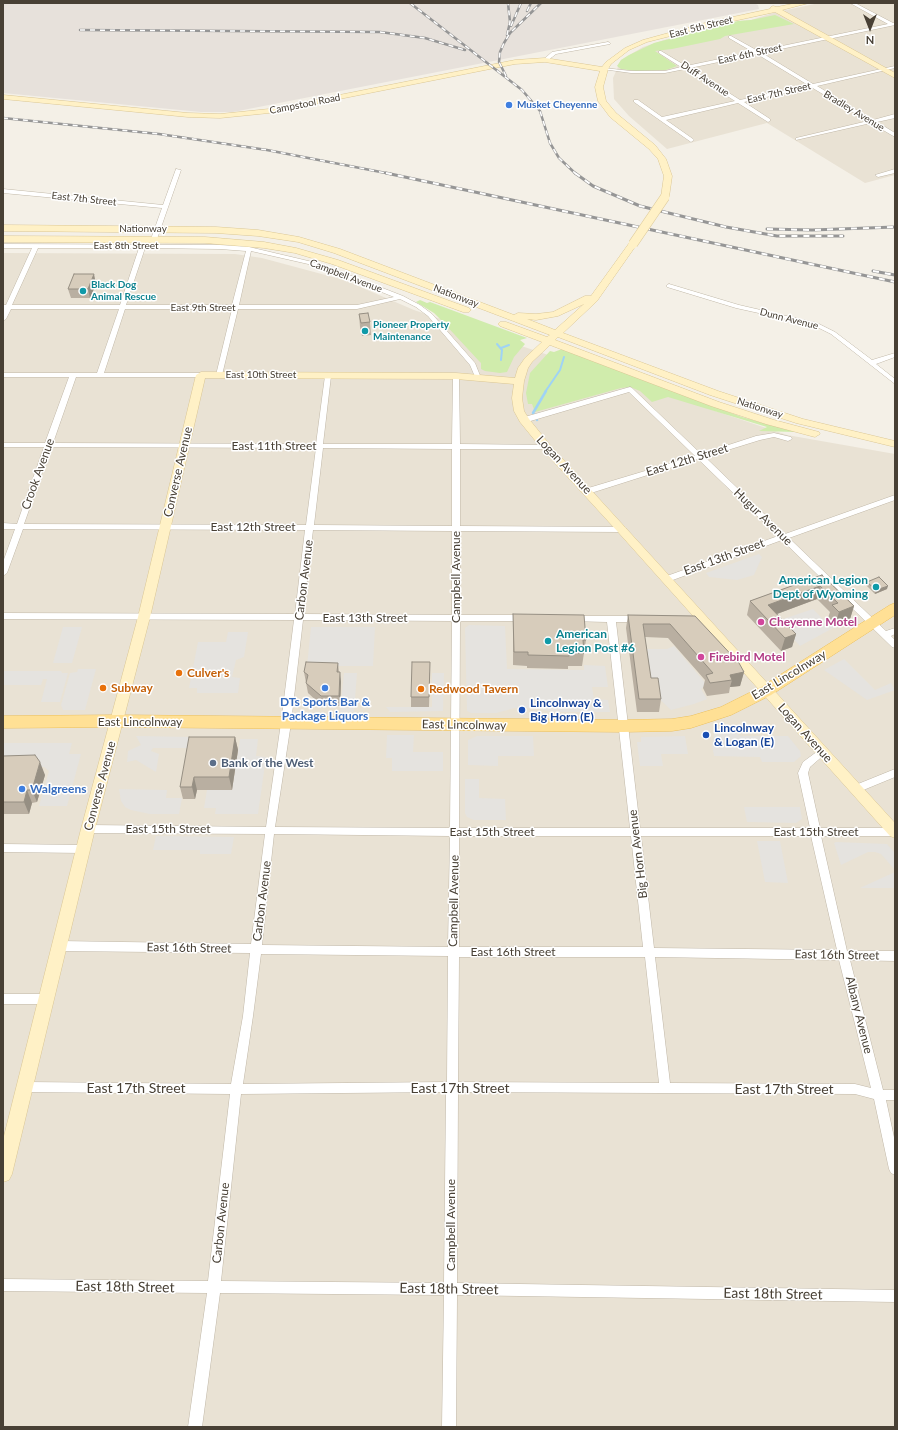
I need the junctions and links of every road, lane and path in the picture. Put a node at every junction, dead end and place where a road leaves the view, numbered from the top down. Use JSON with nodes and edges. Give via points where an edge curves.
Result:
{"nodes":[{"id":1,"x":763,"y":3,"type":"edge"},
{"id":2,"x":806,"y":3,"type":"edge"},
{"id":3,"x":852,"y":3,"type":"edge"},
{"id":4,"x":775,"y":9,"type":"junction"},
{"id":5,"x":894,"y":24,"type":"edge"},
{"id":6,"x":731,"y":37,"type":"dead end"},
{"id":7,"x":827,"y":38,"type":"junction"},
{"id":8,"x":608,"y":43,"type":"dead end"},
{"id":9,"x":662,"y":52,"type":"dead end"},
{"id":10,"x":757,"y":53,"type":"junction"},
{"id":11,"x":545,"y":60,"type":"junction"},
{"id":12,"x":895,"y":67,"type":"edge"},
{"id":13,"x":687,"y":68,"type":"junction"},
{"id":14,"x":604,"y":69,"type":"junction"},
{"id":15,"x":882,"y":69,"type":"junction"},
{"id":16,"x":895,"y":76,"type":"edge"},
{"id":17,"x":811,"y":85,"type":"junction"},
{"id":18,"x":3,"y":97,"type":"edge"},
{"id":19,"x":636,"y":101,"type":"dead end"},
{"id":20,"x":739,"y":101,"type":"junction"},
{"id":21,"x":895,"y":116,"type":"edge"},
{"id":22,"x":662,"y":118,"type":"junction"},
{"id":23,"x":768,"y":120,"type":"dead end"},
{"id":24,"x":871,"y":121,"type":"junction"},
{"id":25,"x":895,"y":135,"type":"edge"},
{"id":26,"x":798,"y":139,"type":"dead end"},
{"id":27,"x":692,"y":140,"type":"dead end"},
{"id":28,"x":178,"y":170,"type":"dead end"},
{"id":29,"x":895,"y":171,"type":"edge"},
{"id":30,"x":878,"y":175,"type":"dead end"},
{"id":31,"x":3,"y":191,"type":"edge"},
{"id":32,"x":165,"y":207,"type":"junction"},
{"id":33,"x":3,"y":228,"type":"edge"},
{"id":34,"x":157,"y":229,"type":"junction"},
{"id":35,"x":3,"y":239,"type":"edge"},
{"id":36,"x":154,"y":239,"type":"junction"},
{"id":37,"x":3,"y":246,"type":"edge"},
{"id":38,"x":36,"y":246,"type":"junction"},
{"id":39,"x":144,"y":246,"type":"junction"},
{"id":40,"x":249,"y":249,"type":"junction"},
{"id":41,"x":669,"y":286,"type":"dead end"},
{"id":42,"x":599,"y":292,"type":"junction"},
{"id":43,"x":401,"y":297,"type":"junction"},
{"id":44,"x":6,"y":307,"type":"edge"},
{"id":45,"x":122,"y":307,"type":"junction"},
{"id":46,"x":235,"y":308,"type":"junction"},
{"id":47,"x":483,"y":312,"type":"junction"},
{"id":48,"x":3,"y":319,"type":"edge"},
{"id":49,"x":496,"y":321,"type":"dead end"},
{"id":50,"x":555,"y":334,"type":"junction"},
{"id":51,"x":548,"y":341,"type":"junction"},
{"id":52,"x":895,"y":355,"type":"edge"},
{"id":53,"x":871,"y":363,"type":"junction"},
{"id":54,"x":3,"y":374,"type":"edge"},
{"id":55,"x":74,"y":375,"type":"junction"},
{"id":56,"x":100,"y":375,"type":"junction"},
{"id":57,"x":201,"y":375,"type":"junction"},
{"id":58,"x":219,"y":375,"type":"junction"},
{"id":59,"x":328,"y":376,"type":"junction"},
{"id":60,"x":456,"y":376,"type":"junction"},
{"id":61,"x":478,"y":378,"type":"junction"},
{"id":62,"x":519,"y":381,"type":"junction"},
{"id":63,"x":895,"y":382,"type":"edge"},
{"id":64,"x":524,"y":420,"type":"junction"},
{"id":65,"x":788,"y":439,"type":"dead end"},
{"id":66,"x":895,"y":444,"type":"edge"},
{"id":67,"x":3,"y":445,"type":"edge"},
{"id":68,"x":48,"y":445,"type":"junction"},
{"id":69,"x":185,"y":446,"type":"junction"},
{"id":70,"x":320,"y":446,"type":"junction"},
{"id":71,"x":456,"y":447,"type":"junction"},
{"id":72,"x":546,"y":447,"type":"junction"},
{"id":73,"x":895,"y":452,"type":"edge"},
{"id":74,"x":699,"y":456,"type":"junction"},
{"id":75,"x":588,"y":491,"type":"junction"},
{"id":76,"x":894,"y":498,"type":"edge"},
{"id":77,"x":3,"y":526,"type":"edge"},
{"id":78,"x":20,"y":526,"type":"junction"},
{"id":79,"x":166,"y":527,"type":"junction"},
{"id":80,"x":310,"y":527,"type":"junction"},
{"id":81,"x":456,"y":528,"type":"junction"},
{"id":82,"x":622,"y":529,"type":"junction"},
{"id":83,"x":782,"y":536,"type":"junction"},
{"id":84,"x":3,"y":573,"type":"edge"},
{"id":85,"x":667,"y":579,"type":"junction"},
{"id":86,"x":895,"y":608,"type":"edge"},
{"id":87,"x":3,"y":616,"type":"edge"},
{"id":88,"x":144,"y":617,"type":"junction"},
{"id":89,"x":299,"y":617,"type":"junction"},
{"id":90,"x":455,"y":618,"type":"junction"},
{"id":91,"x":534,"y":618,"type":"edge"},
{"id":92,"x":565,"y":619,"type":"edge"},
{"id":93,"x":611,"y":619,"type":"junction"},
{"id":94,"x":650,"y":619,"type":"edge"},
{"id":95,"x":688,"y":619,"type":"edge"},
{"id":96,"x":703,"y":619,"type":"junction"},
{"id":97,"x":873,"y":623,"type":"junction"},
{"id":98,"x":895,"y":631,"type":"edge"},
{"id":99,"x":885,"y":635,"type":"junction"},
{"id":100,"x":895,"y":645,"type":"edge"},
{"id":101,"x":766,"y":691,"type":"junction"},
{"id":102,"x":3,"y":722,"type":"edge"},
{"id":103,"x":118,"y":722,"type":"junction"},
{"id":104,"x":286,"y":723,"type":"junction"},
{"id":105,"x":455,"y":725,"type":"junction"},
{"id":106,"x":623,"y":726,"type":"junction"},
{"id":107,"x":822,"y":752,"type":"junction"},
{"id":108,"x":895,"y":773,"type":"edge"},
{"id":109,"x":856,"y":789,"type":"junction"},
{"id":110,"x":88,"y":829,"type":"junction"},
{"id":111,"x":270,"y":830,"type":"junction"},
{"id":112,"x":816,"y":831,"type":"junction"},
{"id":113,"x":454,"y":832,"type":"junction"},
{"id":114,"x":635,"y":832,"type":"junction"},
{"id":115,"x":895,"y":832,"type":"edge"},
{"id":116,"x":3,"y":848,"type":"edge"},
{"id":117,"x":84,"y":848,"type":"junction"},
{"id":118,"x":60,"y":946,"type":"junction"},
{"id":119,"x":256,"y":949,"type":"junction"},
{"id":120,"x":453,"y":952,"type":"junction"},
{"id":121,"x":649,"y":952,"type":"junction"},
{"id":122,"x":844,"y":955,"type":"junction"},
{"id":123,"x":895,"y":956,"type":"edge"},
{"id":124,"x":3,"y":999,"type":"edge"},
{"id":125,"x":47,"y":999,"type":"junction"},
{"id":126,"x":25,"y":1087,"type":"junction"},
{"id":127,"x":452,"y":1087,"type":"junction"},
{"id":128,"x":236,"y":1089,"type":"junction"},
{"id":129,"x":665,"y":1089,"type":"junction"},
{"id":130,"x":879,"y":1094,"type":"junction"},
{"id":131,"x":895,"y":1095,"type":"edge"},
{"id":132,"x":895,"y":1169,"type":"edge"},
{"id":133,"x":3,"y":1174,"type":"edge"},
{"id":134,"x":3,"y":1285,"type":"edge"},
{"id":135,"x":214,"y":1288,"type":"junction"},
{"id":136,"x":450,"y":1289,"type":"junction"},
{"id":137,"x":895,"y":1296,"type":"edge"},
{"id":138,"x":195,"y":1427,"type":"edge"},
{"id":139,"x":449,"y":1427,"type":"edge"}],
"edges":[{"from":1,"to":4,"type":"main road"},
{"from":2,"to":4,"type":"main road","name":"East 5th Street"},
{"from":3,"to":5,"type":"street"},
{"from":4,"to":7,"type":"main road"},
{"from":4,"to":14,"type":"main road","name":"East 5th Street","via":[[638,44],[620,53]]},
{"from":5,"to":7,"type":"street","name":"East 6th Street"},
{"from":6,"to":10,"type":"street","name":"Bradley Avenue"},
{"from":7,"to":10,"type":"street","name":"East 6th Street"},
{"from":7,"to":15,"type":"main road"},
{"from":8,"to":11,"type":"street","via":[[554,54]]},
{"from":9,"to":13,"type":"street","name":"Duff Avenue"},
{"from":10,"to":13,"type":"street","name":"East 6th Street"},
{"from":10,"to":17,"type":"street","name":"Bradley Avenue"},
{"from":11,"to":14,"type":"main road","name":"Campstool Road"},
{"from":11,"to":18,"type":"main road","name":"Campstool Road","via":[[514,62],[238,115],[188,115]]},
{"from":12,"to":15,"type":"street","name":"East 7th Street"},
{"from":13,"to":14,"type":"street","name":"East 6th Street","via":[[654,73]]},
{"from":13,"to":20,"type":"street","name":"Duff Avenue"},
{"from":14,"to":42,"type":"main road","name":"Logan Avenue","bridge":true,"via":[[599,87],[602,101],[613,115],[652,147],[662,159],[668,176],[665,197]]},
{"from":15,"to":16,"type":"main road"},
{"from":15,"to":17,"type":"street","name":"East 7th Street"},
{"from":17,"to":20,"type":"street","name":"East 7th Street"},
{"from":17,"to":24,"type":"street","name":"Bradley Avenue"},
{"from":19,"to":22,"type":"street"},
{"from":20,"to":22,"type":"street","name":"East 7th Street"},
{"from":20,"to":23,"type":"street","name":"Duff Avenue"},
{"from":21,"to":24,"type":"street"},
{"from":22,"to":27,"type":"street"},
{"from":24,"to":25,"type":"street","name":"Bradley Avenue"},
{"from":24,"to":26,"type":"street"},
{"from":28,"to":32,"type":"street"},
{"from":29,"to":30,"type":"street"},
{"from":31,"to":32,"type":"street","name":"East 7th Street"},
{"from":32,"to":34,"type":"street"},
{"from":33,"to":34,"type":"main road","name":"Nationway"},
{"from":34,"to":36,"type":"street"},
{"from":34,"to":47,"type":"main road","name":"Nationway","via":[[248,232],[299,240],[344,253]]},
{"from":35,"to":36,"type":"main road","name":"Nationway"},
{"from":36,"to":47,"type":"main road","name":"Nationway","via":[[229,241],[287,248]]},
{"from":37,"to":38,"type":"street","name":"East 8th Street"},
{"from":38,"to":39,"type":"street","name":"East 8th Street"},
{"from":38,"to":44,"type":"street"},
{"from":39,"to":40,"type":"street","name":"East 8th Street"},
{"from":39,"to":45,"type":"street"},
{"from":40,"to":43,"type":"street","name":"Campbell Avenue","via":[[280,254],[319,265]]},
{"from":40,"to":46,"type":"street"},
{"from":41,"to":53,"type":"street","name":"Dunn Avenue","via":[[738,307],[815,324],[833,333]]},
{"from":42,"to":47,"type":"main road","via":[[568,310],[546,316]]},
{"from":42,"to":50,"type":"main road","name":"Logan Avenue"},
{"from":43,"to":46,"type":"street","name":"East 9th Street","via":[[357,307]]},
{"from":43,"to":61,"type":"street","name":"Campbell Avenue","via":[[430,315],[473,364]]},
{"from":44,"to":45,"type":"street","name":"East 9th Street"},
{"from":44,"to":48,"type":"street"},
{"from":45,"to":46,"type":"street","name":"East 9th Street"},
{"from":45,"to":56,"type":"street"},
{"from":46,"to":58,"type":"street"},
{"from":47,"to":50,"type":"main road","name":"Nationway"},
{"from":49,"to":51,"type":"main road","name":"Nationway"},
{"from":50,"to":51,"type":"main road","name":"Logan Avenue"},
{"from":50,"to":66,"type":"main road","name":"Nationway","via":[[754,407],[826,428]]},
{"from":51,"to":62,"type":"main road","name":"Logan Avenue","via":[[528,360]]},
{"from":51,"to":73,"type":"main road","name":"Nationway","via":[[747,415],[810,433]]},
{"from":52,"to":53,"type":"street"},
{"from":53,"to":63,"type":"street","name":"Dunn Avenue"},
{"from":54,"to":55,"type":"street","name":"East 10th Street"},
{"from":55,"to":56,"type":"street","name":"East 10th Street"},
{"from":55,"to":68,"type":"street","name":"Crook Avenue"},
{"from":56,"to":57,"type":"street","name":"East 10th Street"},
{"from":57,"to":58,"type":"main road","name":"East 10th Street"},
{"from":57,"to":69,"type":"main road","name":"Converse Avenue"},
{"from":58,"to":59,"type":"main road","name":"East 10th Street"},
{"from":59,"to":60,"type":"main road","name":"East 10th Street"},
{"from":59,"to":70,"type":"street","name":"Carbon Avenue"},
{"from":60,"to":61,"type":"main road","name":"East 10th Street"},
{"from":60,"to":71,"type":"street","name":"Campbell Avenue"},
{"from":61,"to":62,"type":"main road","name":"East 10th Street"},
{"from":62,"to":64,"type":"main road","name":"Logan Avenue","via":[[517,398],[519,411]]},
{"from":64,"to":72,"type":"main road","name":"Logan Avenue"},
{"from":64,"to":74,"type":"street","name":"Hugur Avenue","via":[[630,389]]},
{"from":65,"to":74,"type":"street","name":"East 12th Street","via":[[769,435]]},
{"from":67,"to":68,"type":"street","name":"East 11th Street"},
{"from":68,"to":69,"type":"street","name":"East 11th Street"},
{"from":68,"to":78,"type":"street","name":"Crook Avenue"},
{"from":69,"to":70,"type":"street","name":"East 11th Street"},
{"from":69,"to":79,"type":"main road","name":"Converse Avenue"},
{"from":70,"to":71,"type":"street","name":"East 11th Street"},
{"from":70,"to":80,"type":"street","name":"Carbon Avenue"},
{"from":71,"to":72,"type":"street","name":"East 11th Street"},
{"from":71,"to":81,"type":"street","name":"Campbell Avenue"},
{"from":72,"to":75,"type":"main road","name":"Logan Avenue"},
{"from":74,"to":75,"type":"street","name":"East 12th Street"},
{"from":74,"to":83,"type":"street","name":"Hugur Avenue"},
{"from":75,"to":82,"type":"main road","name":"Logan Avenue"},
{"from":76,"to":83,"type":"street","name":"East 13th Street"},
{"from":77,"to":78,"type":"street","name":"East 12th Street"},
{"from":78,"to":79,"type":"street","name":"East 12th Street"},
{"from":78,"to":84,"type":"street","name":"Crook Avenue"},
{"from":79,"to":80,"type":"street","name":"East 12th Street"},
{"from":79,"to":88,"type":"main road","name":"Converse Avenue"},
{"from":80,"to":81,"type":"street","name":"East 12th Street"},
{"from":80,"to":89,"type":"street","name":"Carbon Avenue"},
{"from":81,"to":82,"type":"street","name":"East 12th Street"},
{"from":81,"to":90,"type":"street","name":"Campbell Avenue"},
{"from":82,"to":85,"type":"main road","name":"Logan Avenue"},
{"from":83,"to":85,"type":"street","name":"East 13th Street"},
{"from":83,"to":97,"type":"street","name":"Hugur Avenue"},
{"from":85,"to":96,"type":"main road","name":"Logan Avenue"},
{"from":86,"to":97,"type":"main road","name":"East Lincolnway"},
{"from":87,"to":88,"type":"street","name":"East 13th Street"},
{"from":88,"to":89,"type":"street","name":"East 13th Street"},
{"from":88,"to":103,"type":"main road","name":"Converse Avenue"},
{"from":89,"to":90,"type":"street","name":"East 13th Street"},
{"from":89,"to":104,"type":"street","name":"Carbon Avenue"},
{"from":90,"to":91,"type":"street","name":"East 13th Street"},
{"from":90,"to":105,"type":"street","name":"Campbell Avenue"},
{"from":92,"to":93,"type":"street"},
{"from":93,"to":94,"type":"street"},
{"from":93,"to":106,"type":"street","name":"Big Horn Avenue"},
{"from":95,"to":96,"type":"street"},
{"from":96,"to":101,"type":"main road","name":"Logan Avenue"},
{"from":97,"to":99,"type":"street","name":"Hugur Avenue"},
{"from":97,"to":101,"type":"main road","name":"East Lincolnway"},
{"from":98,"to":99,"type":"street"},
{"from":99,"to":100,"type":"street","name":"Hugur Avenue"},
{"from":101,"to":106,"type":"main road","name":"East Lincolnway","via":[[726,711],[691,722]]},
{"from":101,"to":107,"type":"main road","name":"Logan Avenue"},
{"from":102,"to":103,"type":"main road","name":"East Lincolnway"},
{"from":103,"to":104,"type":"main road","name":"East Lincolnway"},
{"from":103,"to":110,"type":"main road","name":"Converse Avenue"},
{"from":104,"to":105,"type":"main road","name":"East Lincolnway"},
{"from":104,"to":111,"type":"street","name":"Carbon Avenue"},
{"from":105,"to":106,"type":"main road","name":"East Lincolnway"},
{"from":105,"to":113,"type":"street","name":"Campbell Avenue"},
{"from":106,"to":114,"type":"street","name":"Big Horn Avenue"},
{"from":107,"to":109,"type":"main road","name":"Logan Avenue"},
{"from":107,"to":112,"type":"street","name":"Albany Avenue","via":[[806,765],[803,773]]},
{"from":108,"to":109,"type":"street"},
{"from":109,"to":115,"type":"main road","name":"Logan Avenue"},
{"from":110,"to":111,"type":"street","name":"East 15th Street"},
{"from":110,"to":117,"type":"main road","name":"Converse Avenue"},
{"from":111,"to":113,"type":"street","name":"East 15th Street"},
{"from":111,"to":119,"type":"street","name":"Carbon Avenue"},
{"from":112,"to":114,"type":"street","name":"East 15th Street"},
{"from":112,"to":115,"type":"street","name":"East 15th Street"},
{"from":112,"to":122,"type":"street","name":"Albany Avenue"},
{"from":113,"to":114,"type":"street","name":"East 15th Street"},
{"from":113,"to":120,"type":"street","name":"Campbell Avenue"},
{"from":114,"to":121,"type":"street","name":"Big Horn Avenue"},
{"from":116,"to":117,"type":"street"},
{"from":117,"to":118,"type":"main road","name":"Converse Avenue"},
{"from":118,"to":119,"type":"street","name":"East 16th Street"},
{"from":118,"to":125,"type":"main road","name":"Converse Avenue"},
{"from":119,"to":120,"type":"street","name":"East 16th Street"},
{"from":119,"to":128,"type":"street","name":"Carbon Avenue"},
{"from":120,"to":121,"type":"street","name":"East 16th Street"},
{"from":120,"to":127,"type":"street","name":"Campbell Avenue"},
{"from":121,"to":122,"type":"street","name":"East 16th Street"},
{"from":121,"to":129,"type":"street","name":"Big Horn Avenue"},
{"from":122,"to":123,"type":"street","name":"East 16th Street"},
{"from":122,"to":130,"type":"street","name":"Albany Avenue"},
{"from":124,"to":125,"type":"street"},
{"from":125,"to":126,"type":"main road","name":"Converse Avenue"},
{"from":126,"to":128,"type":"street","name":"East 17th Street"},
{"from":126,"to":133,"type":"main road","name":"Converse Avenue"},
{"from":127,"to":128,"type":"street","name":"East 17th Street"},
{"from":127,"to":129,"type":"street","name":"East 17th Street"},
{"from":127,"to":136,"type":"street","name":"Campbell Avenue"},
{"from":128,"to":135,"type":"street","name":"Carbon Avenue"},
{"from":129,"to":130,"type":"street","name":"East 17th Street","via":[[855,1089]]},
{"from":130,"to":131,"type":"street","name":"East 17th Street"},
{"from":130,"to":132,"type":"street","name":"Albany Avenue"},
{"from":134,"to":135,"type":"street","name":"East 18th Street"},
{"from":135,"to":136,"type":"street","name":"East 18th Street"},
{"from":135,"to":138,"type":"street","name":"Carbon Avenue"},
{"from":136,"to":137,"type":"street","name":"East 18th Street"},
{"from":136,"to":139,"type":"street","name":"Campbell Avenue"}]}
